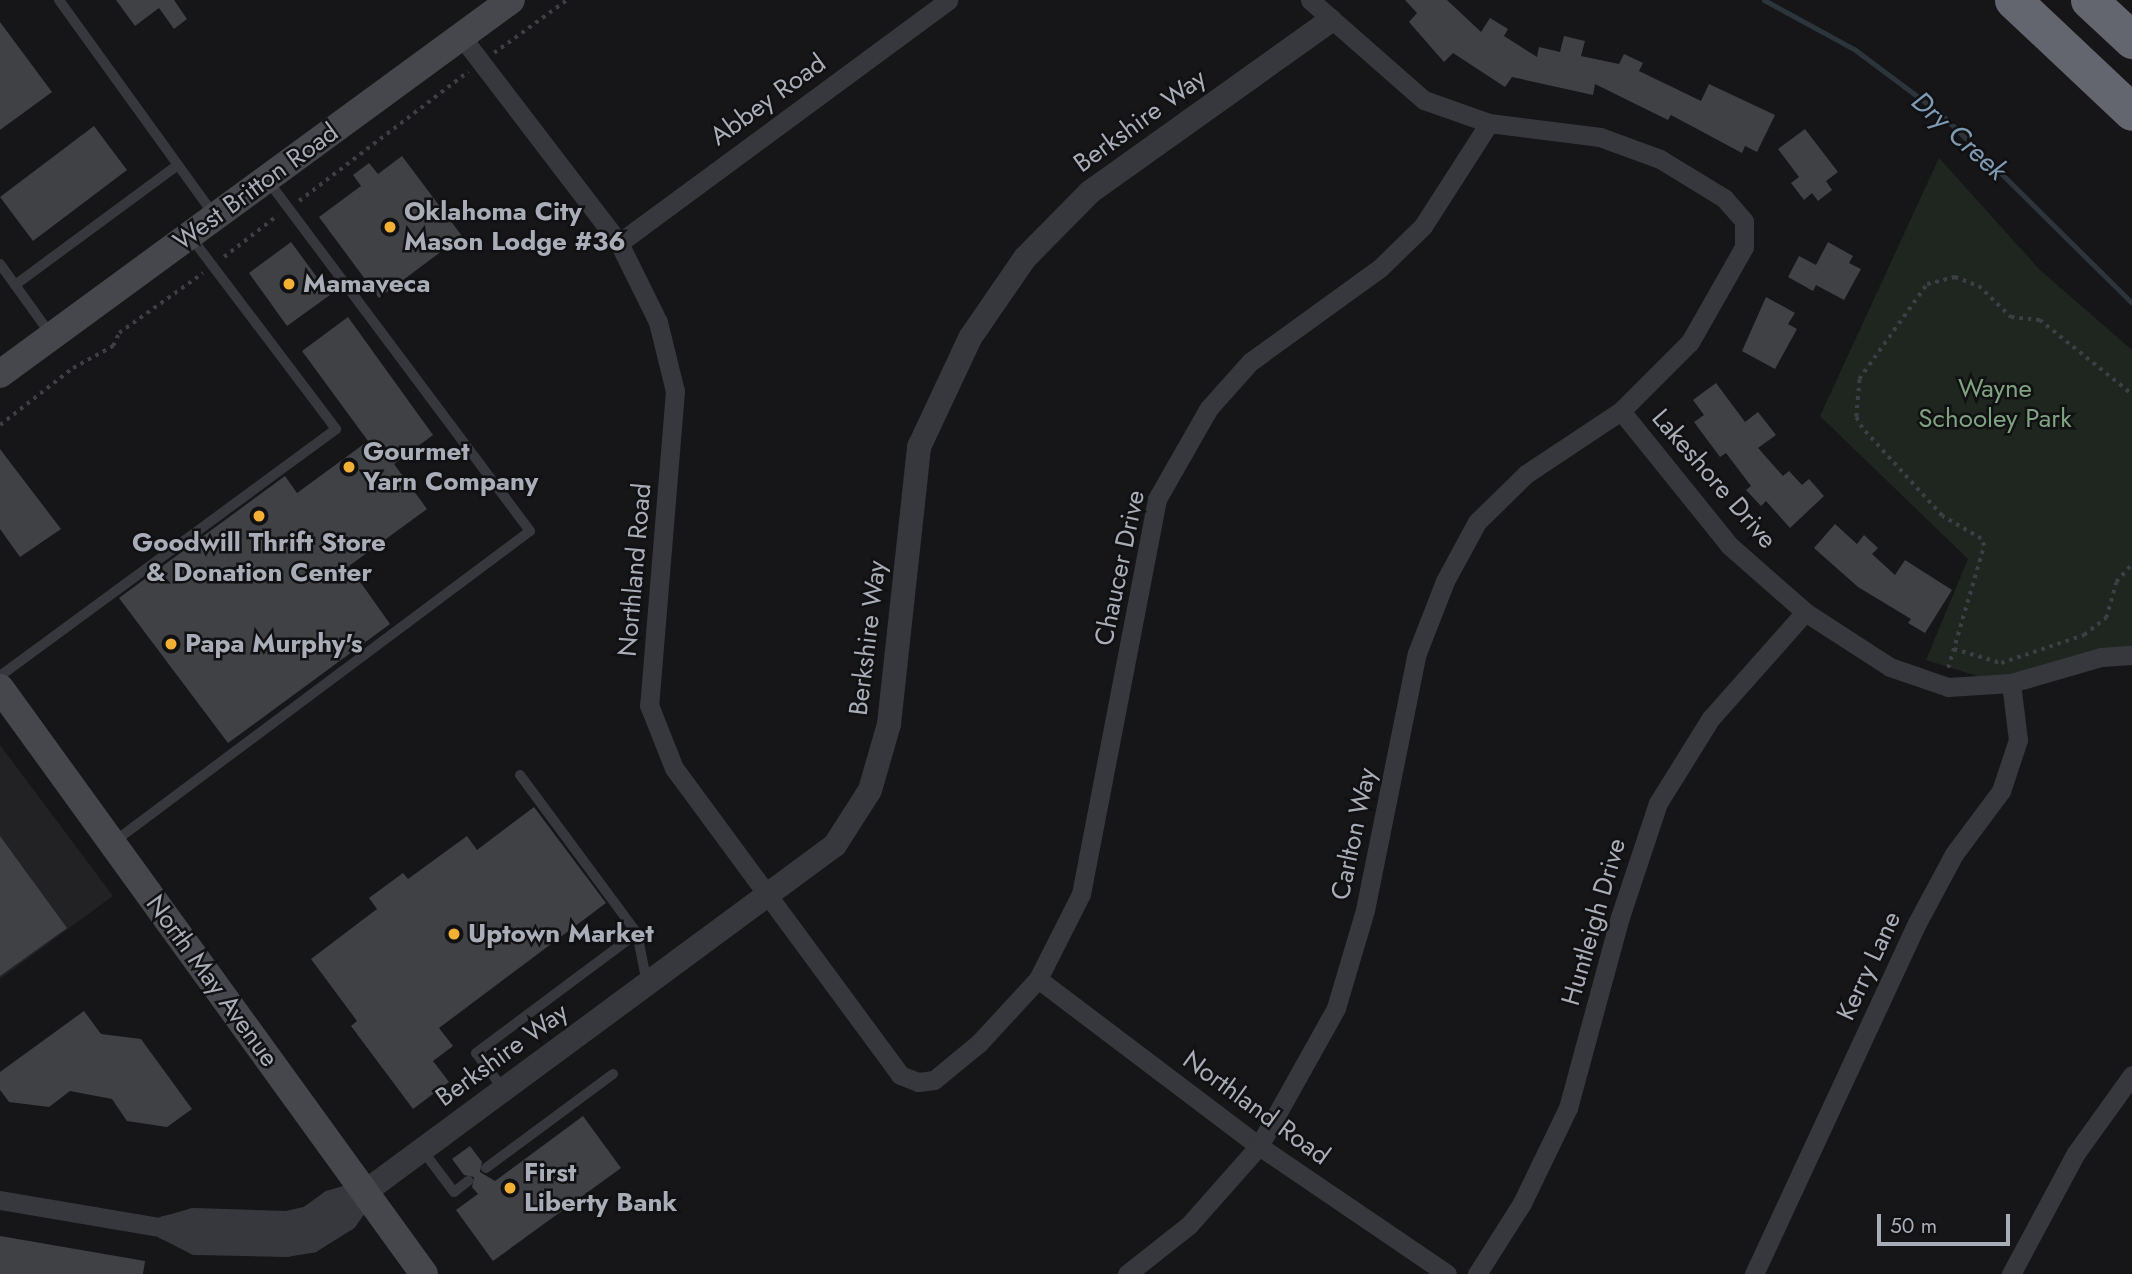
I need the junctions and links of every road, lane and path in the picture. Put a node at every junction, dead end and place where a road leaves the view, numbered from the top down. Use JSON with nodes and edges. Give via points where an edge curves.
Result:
{"nodes":[{"id":1,"x":59,"y":0,"type":"edge"},
{"id":2,"x":511,"y":0,"type":"edge"},
{"id":3,"x":567,"y":0,"type":"edge"},
{"id":4,"x":948,"y":0,"type":"edge"},
{"id":5,"x":1310,"y":0,"type":"edge"},
{"id":6,"x":2013,"y":0,"type":"edge"},
{"id":7,"x":2090,"y":0,"type":"edge"},
{"id":8,"x":2119,"y":0,"type":"edge"},
{"id":9,"x":2132,"y":18,"type":"edge"},
{"id":10,"x":1330,"y":21,"type":"junction"},
{"id":11,"x":461,"y":36,"type":"junction"},
{"id":12,"x":2132,"y":40,"type":"edge"},
{"id":13,"x":504,"y":46,"type":"dead end"},
{"id":14,"x":470,"y":70,"type":"dead end"},
{"id":15,"x":2132,"y":112,"type":"edge"},
{"id":16,"x":1489,"y":123,"type":"junction"},
{"id":17,"x":178,"y":165,"type":"junction"},
{"id":18,"x":267,"y":179,"type":"junction"},
{"id":19,"x":289,"y":208,"type":"junction"},
{"id":20,"x":216,"y":217,"type":"junction"},
{"id":21,"x":190,"y":236,"type":"junction"},
{"id":22,"x":619,"y":243,"type":"junction"},
{"id":23,"x":0,"y":264,"type":"edge"},
{"id":24,"x":213,"y":266,"type":"junction"},
{"id":25,"x":15,"y":285,"type":"junction"},
{"id":26,"x":51,"y":335,"type":"junction"},
{"id":27,"x":0,"y":374,"type":"edge"},
{"id":28,"x":2132,"y":394,"type":"edge"},
{"id":29,"x":1621,"y":411,"type":"junction"},
{"id":30,"x":0,"y":425,"type":"edge"},
{"id":31,"x":2132,"y":564,"type":"edge"},
{"id":32,"x":1805,"y":612,"type":"junction"},
{"id":33,"x":1954,"y":649,"type":"junction"},
{"id":34,"x":2132,"y":655,"type":"edge"},
{"id":35,"x":1947,"y":670,"type":"dead end"},
{"id":36,"x":0,"y":676,"type":"edge"},
{"id":37,"x":2011,"y":682,"type":"junction"},
{"id":38,"x":0,"y":688,"type":"edge"},
{"id":39,"x":520,"y":775,"type":"dead end"},
{"id":40,"x":111,"y":843,"type":"junction"},
{"id":41,"x":771,"y":895,"type":"junction"},
{"id":42,"x":637,"y":933,"type":"junction"},
{"id":43,"x":1038,"y":979,"type":"junction"},
{"id":44,"x":647,"y":984,"type":"junction"},
{"id":45,"x":613,"y":1074,"type":"dead end"},
{"id":46,"x":2132,"y":1075,"type":"edge"},
{"id":47,"x":918,"y":1082,"type":"joint"},
{"id":48,"x":505,"y":1090,"type":"junction"},
{"id":49,"x":1259,"y":1146,"type":"junction"},
{"id":50,"x":423,"y":1150,"type":"junction"},
{"id":51,"x":486,"y":1168,"type":"dead end"},
{"id":52,"x":468,"y":1181,"type":"dead end"},
{"id":53,"x":365,"y":1192,"type":"junction"},
{"id":54,"x":0,"y":1200,"type":"edge"},
{"id":55,"x":166,"y":1228,"type":"joint"},
{"id":56,"x":424,"y":1274,"type":"edge"},
{"id":57,"x":1127,"y":1274,"type":"edge"},
{"id":58,"x":1447,"y":1274,"type":"edge"},
{"id":59,"x":1477,"y":1274,"type":"edge"},
{"id":60,"x":1754,"y":1274,"type":"edge"},
{"id":61,"x":2011,"y":1274,"type":"edge"}],
"edges":[{"from":1,"to":17,"type":"lane"},
{"from":2,"to":11,"type":"main road","name":"West Britton Road"},
{"from":3,"to":13,"type":"path"},
{"from":4,"to":22,"type":"street","name":"Abbey Road"},
{"from":5,"to":10,"type":"street","name":"Lakeshore Drive"},
{"from":6,"to":15,"type":"highway"},
{"from":7,"to":12,"type":"highway"},
{"from":8,"to":9,"type":"highway"},
{"from":10,"to":16,"type":"street","name":"Lakeshore Drive","via":[[1424,100]]},
{"from":10,"to":41,"type":"street","name":"Berkshire Way","via":[[1090,192],[1025,258],[970,338],[919,447],[889,724],[870,790],[835,845]]},
{"from":11,"to":18,"type":"main road","name":"West Britton Road"},
{"from":11,"to":22,"type":"street","name":"Northland Road"},
{"from":14,"to":19,"type":"path","name":"West Britton Road"},
{"from":16,"to":29,"type":"street","name":"Lakeshore Drive","via":[[1600,136],[1660,159],[1724,198],[1744,221],[1744,247],[1690,342]]},
{"from":16,"to":43,"type":"street","name":"Chaucer Drive","via":[[1423,226],[1380,268],[1250,362],[1209,408],[1157,499],[1082,894]]},
{"from":17,"to":20,"type":"lane"},
{"from":17,"to":25,"type":"lane"},
{"from":18,"to":19,"type":"lane"},
{"from":18,"to":20,"type":"main road","name":"West Britton Road"},
{"from":19,"to":24,"type":"path","name":"West Britton Road"},
{"from":19,"to":40,"type":"lane","via":[[530,531]]},
{"from":20,"to":21,"type":"main road","name":"West Britton Road"},
{"from":21,"to":24,"type":"lane"},
{"from":21,"to":26,"type":"main road","name":"West Britton Road"},
{"from":22,"to":41,"type":"street","name":"Northland Road","via":[[658,322],[675,391],[649,705],[674,768]]},
{"from":23,"to":25,"type":"lane"},
{"from":24,"to":30,"type":"path","name":"West Britton Road","via":[[119,333],[104,352],[73,368]]},
{"from":24,"to":36,"type":"lane","via":[[336,429]]},
{"from":25,"to":26,"type":"lane"},
{"from":26,"to":27,"type":"main road","name":"West Britton Road"},
{"from":28,"to":33,"type":"path","via":[[2040,320],[2011,317],[1979,286],[1955,277],[1927,284],[1859,379],[1856,417],[1862,428],[1942,516],[1981,539],[1984,546]]},
{"from":29,"to":32,"type":"street","name":"Lakeshore Drive","via":[[1730,546]]},
{"from":29,"to":49,"type":"street","name":"Carlton Way","via":[[1526,474],[1477,522],[1445,581],[1417,653],[1365,910],[1336,1008]]},
{"from":31,"to":33,"type":"path","via":[[2116,582],[2106,618],[2084,635],[2001,663]]},
{"from":32,"to":37,"type":"street","name":"Lakeshore Drive","via":[[1902,671],[1948,687]]},
{"from":32,"to":59,"type":"street","name":"Huntleigh Drive","via":[[1711,718],[1657,803],[1620,917],[1569,1108],[1522,1203]]},
{"from":33,"to":35,"type":"path"},
{"from":34,"to":37,"type":"street","name":"Lakeshore Drive","via":[[2101,657]]},
{"from":37,"to":60,"type":"street","name":"Kerry Lane","via":[[2018,740],[2001,791],[1954,854],[1917,923]]},
{"from":38,"to":40,"type":"main road","name":"North May Avenue"},
{"from":39,"to":42,"type":"lane"},
{"from":40,"to":53,"type":"main road","name":"North May Avenue"},
{"from":41,"to":44,"type":"street","name":"Berkshire Way"},
{"from":41,"to":47,"type":"street","name":"Northland Road","via":[[900,1075]]},
{"from":42,"to":44,"type":"lane"},
{"from":42,"to":48,"type":"lane","via":[[476,1053]]},
{"from":43,"to":47,"type":"street","name":"Chaucer Drive","via":[[979,1043],[934,1080]]},
{"from":43,"to":49,"type":"street","name":"Northland Road"},
{"from":44,"to":48,"type":"street","name":"Berkshire Way"},
{"from":45,"to":51,"type":"lane"},
{"from":46,"to":61,"type":"street","via":[[2076,1153]]},
{"from":48,"to":50,"type":"street","name":"Berkshire Way"},
{"from":49,"to":57,"type":"street","name":"Carlton Way","via":[[1189,1225]]},
{"from":49,"to":58,"type":"street","name":"Northland Road"},
{"from":50,"to":52,"type":"lane","via":[[454,1192]]},
{"from":50,"to":53,"type":"street","name":"Berkshire Way"},
{"from":53,"to":55,"type":"street","name":"Berkshire Way","via":[[346,1219],[311,1241],[286,1245],[196,1243]]},
{"from":53,"to":56,"type":"main road","name":"North May Avenue"},
{"from":54,"to":55,"type":"street"}]}
